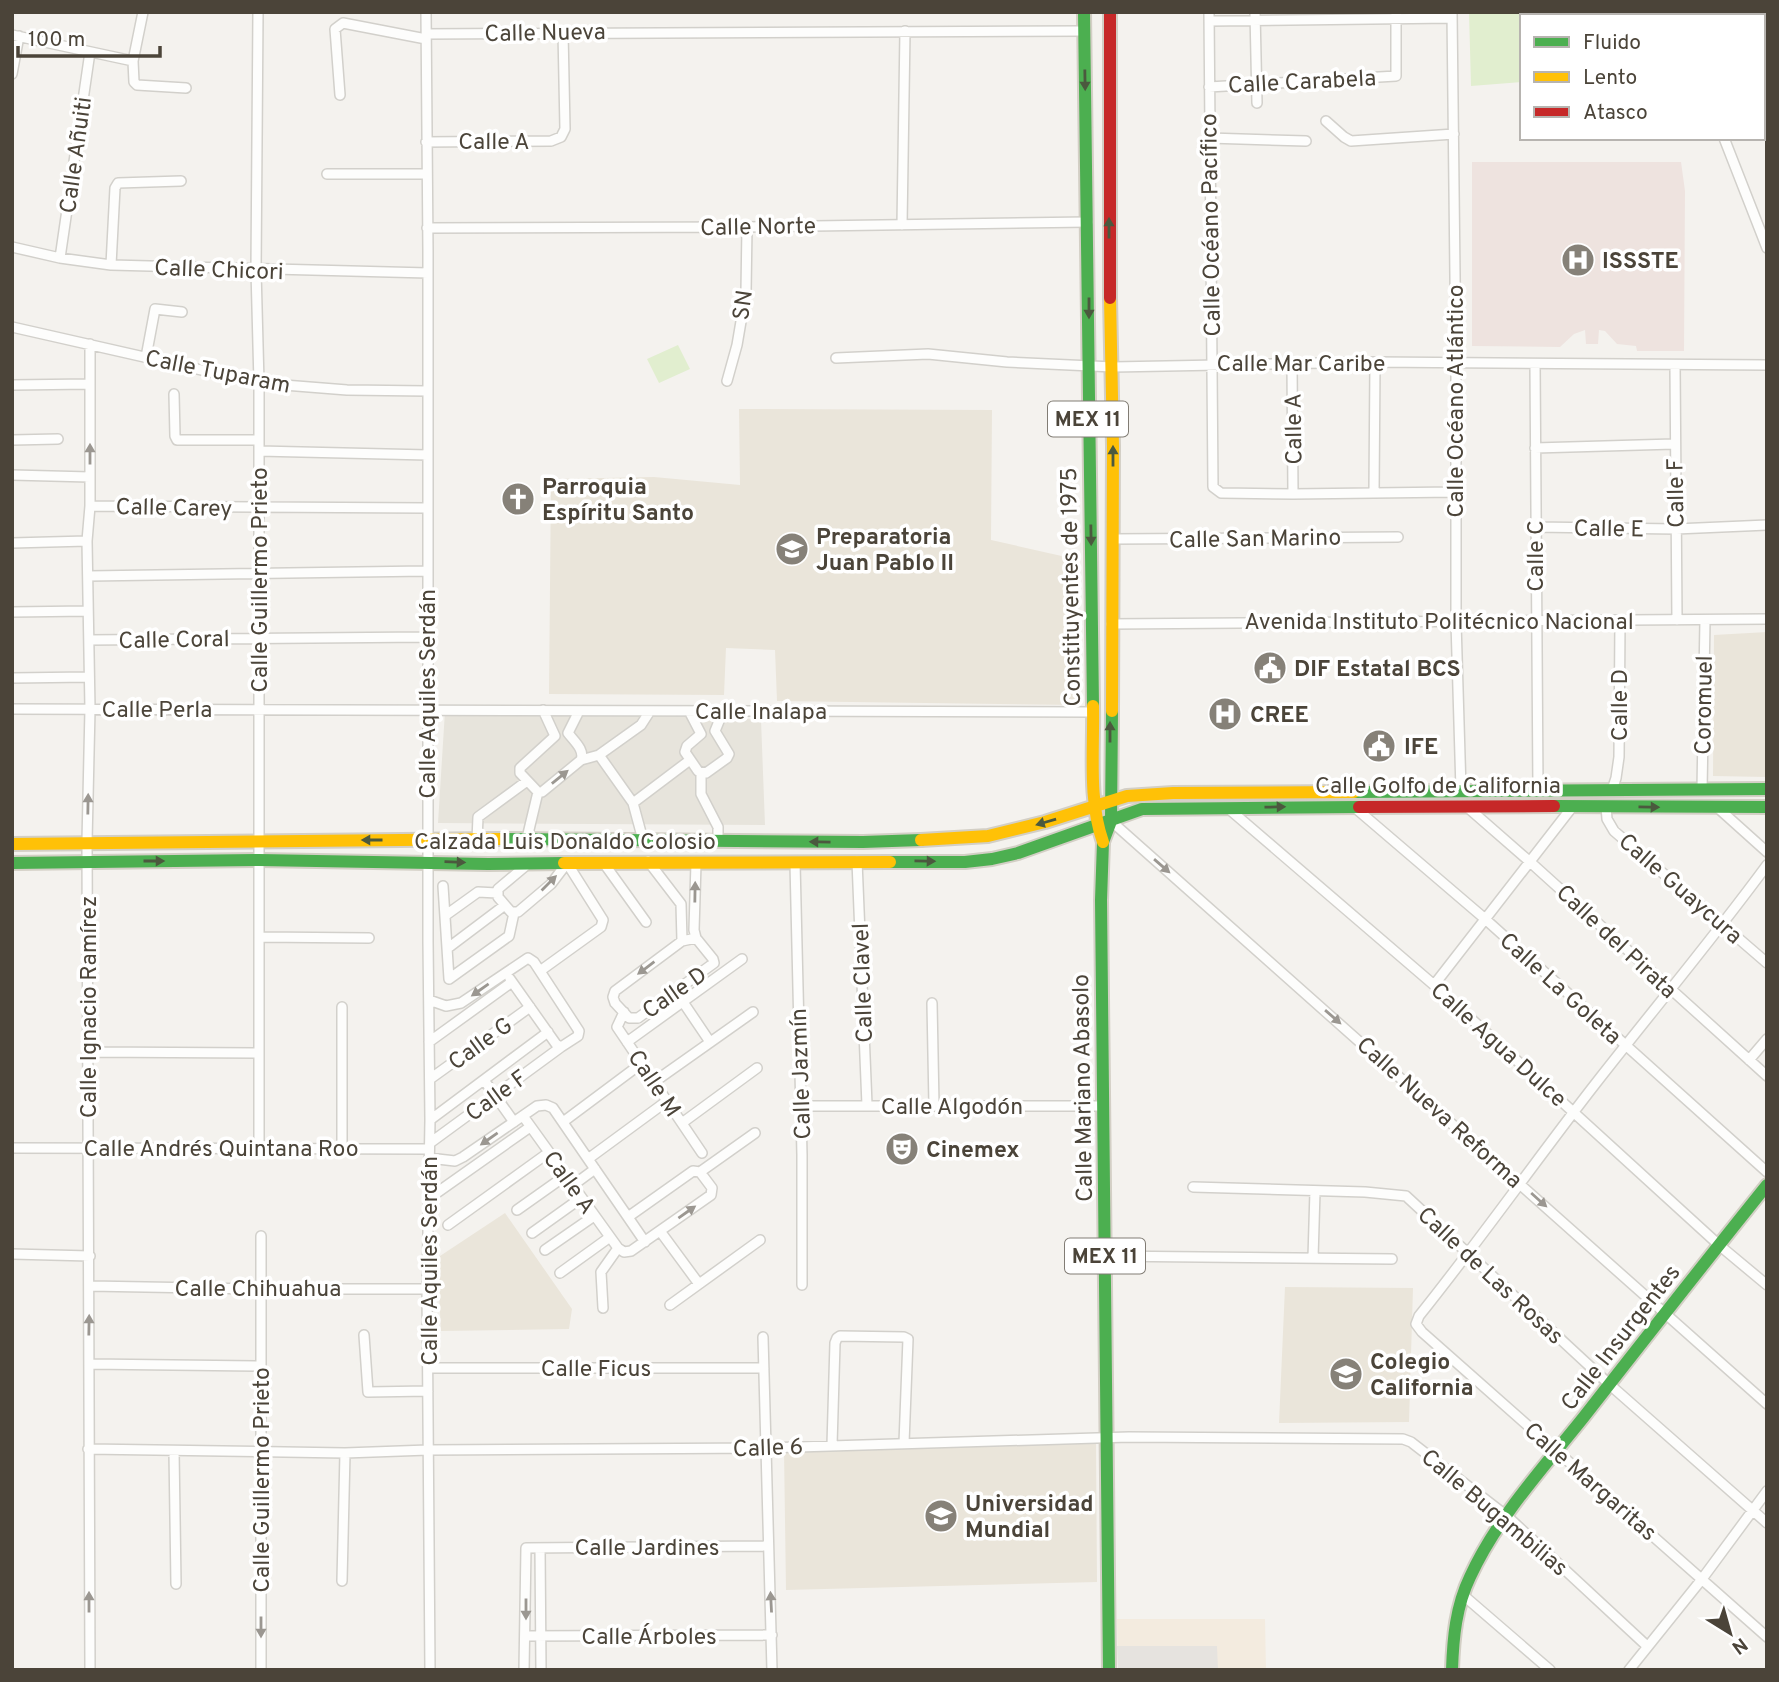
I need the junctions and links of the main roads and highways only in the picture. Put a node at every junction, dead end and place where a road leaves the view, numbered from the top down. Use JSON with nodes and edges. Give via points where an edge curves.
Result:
{"nodes":[{"id":1,"x":1084,"y":12,"type":"edge"},
{"id":2,"x":1110,"y":12,"type":"edge"},
{"id":3,"x":1767,"y":789,"type":"edge"},
{"id":4,"x":1461,"y":790,"type":"junction"},
{"id":5,"x":1612,"y":790,"type":"junction"},
{"id":6,"x":1702,"y":790,"type":"junction"},
{"id":7,"x":1227,"y":791,"type":"junction"},
{"id":8,"x":1348,"y":791,"type":"junction"},
{"id":9,"x":1110,"y":800,"type":"junction"},
{"id":10,"x":1095,"y":806,"type":"junction"},
{"id":11,"x":1353,"y":806,"type":"junction"},
{"id":12,"x":1466,"y":806,"type":"junction"},
{"id":13,"x":1228,"y":807,"type":"junction"},
{"id":14,"x":1606,"y":807,"type":"junction"},
{"id":15,"x":1767,"y":807,"type":"edge"},
{"id":16,"x":1718,"y":808,"type":"junction"},
{"id":17,"x":1111,"y":821,"type":"junction"},
{"id":18,"x":1097,"y":825,"type":"junction"},
{"id":19,"x":482,"y":840,"type":"junction"},
{"id":20,"x":643,"y":840,"type":"junction"},
{"id":21,"x":863,"y":842,"type":"junction"},
{"id":22,"x":1103,"y":842,"type":"junction"},
{"id":23,"x":12,"y":844,"type":"edge"},
{"id":24,"x":648,"y":861,"type":"junction"},
{"id":25,"x":857,"y":861,"type":"junction"},
{"id":26,"x":12,"y":863,"type":"edge"},
{"id":27,"x":488,"y":864,"type":"junction"},
{"id":28,"x":1767,"y":1185,"type":"edge"},
{"id":29,"x":1109,"y":1670,"type":"edge"},
{"id":30,"x":1452,"y":1670,"type":"edge"}],
"edges":[{"from":1,"to":10,"type":"main road","name":"Constituyentes de 1975","number":"MEX 11","one_way":true},
{"from":9,"to":2,"type":"main road","name":"Constituyentes de 1975","number":"MEX 11","one_way":true},
{"from":3,"to":6,"type":"main road","name":"Calle Golfo de California"},
{"from":4,"to":5,"type":"main road","name":"Calle Golfo de California"},
{"from":4,"to":8,"type":"main road","name":"Calle Golfo de California"},
{"from":4,"to":12,"type":"main road"},
{"from":5,"to":6,"type":"main road","name":"Calle Golfo de California"},
{"from":5,"to":14,"type":"main road"},
{"from":6,"to":16,"type":"main road"},
{"from":7,"to":8,"type":"main road","name":"Calle Golfo de California"},
{"from":7,"to":9,"type":"main road","name":"Calle Golfo de California"},
{"from":7,"to":13,"type":"main road"},
{"from":8,"to":11,"type":"main road"},
{"from":9,"to":10,"type":"main road","name":"Calzada Luis Donaldo Colosio"},
{"from":9,"to":17,"type":"main road","number":"MEX 11"},
{"from":10,"to":18,"type":"main road","name":"Constituyentes de 1975","number":"MEX 11"},
{"from":10,"to":21,"type":"main road","name":"Calzada Luis Donaldo Colosio","one_way":true,"via":[[988,836]]},
{"from":11,"to":12,"type":"main road","name":"Calle Golfo de California"},
{"from":13,"to":11,"type":"main road","name":"Calle Golfo de California","one_way":true},
{"from":12,"to":14,"type":"main road","name":"Calle Golfo de California"},
{"from":13,"to":17,"type":"main road","name":"Calle Golfo de California","via":[[1142,809]]},
{"from":14,"to":16,"type":"main road","name":"Calle Golfo de California","one_way":true},
{"from":15,"to":16,"type":"main road","name":"Calle Golfo de California"},
{"from":17,"to":18,"type":"main road","name":"Calzada Luis Donaldo Colosio"},
{"from":17,"to":22,"type":"main road","number":"MEX 11"},
{"from":18,"to":22,"type":"main road","number":"MEX 11"},
{"from":25,"to":18,"type":"main road","name":"Calzada Luis Donaldo Colosio","one_way":true,"via":[[992,859]]},
{"from":19,"to":20,"type":"main road","name":"Calzada Luis Donaldo Colosio"},
{"from":19,"to":23,"type":"main road","name":"Calzada Luis Donaldo Colosio","one_way":true},
{"from":19,"to":27,"type":"main road"},
{"from":21,"to":20,"type":"main road","name":"Calzada Luis Donaldo Colosio","one_way":true},
{"from":20,"to":24,"type":"main road"},
{"from":21,"to":25,"type":"main road"},
{"from":22,"to":29,"type":"main road","name":"Calle Mariano Abasolo","number":"MEX 11"},
{"from":24,"to":25,"type":"main road","name":"Calzada Luis Donaldo Colosio"},
{"from":24,"to":27,"type":"main road","name":"Calzada Luis Donaldo Colosio"},
{"from":26,"to":27,"type":"main road","name":"Calzada Luis Donaldo Colosio","one_way":true,"via":[[259,860]]},
{"from":28,"to":30,"type":"main road","name":"Calle Insurgentes","via":[[1609,1384],[1479,1560],[1463,1594],[1452,1639]]}]}
